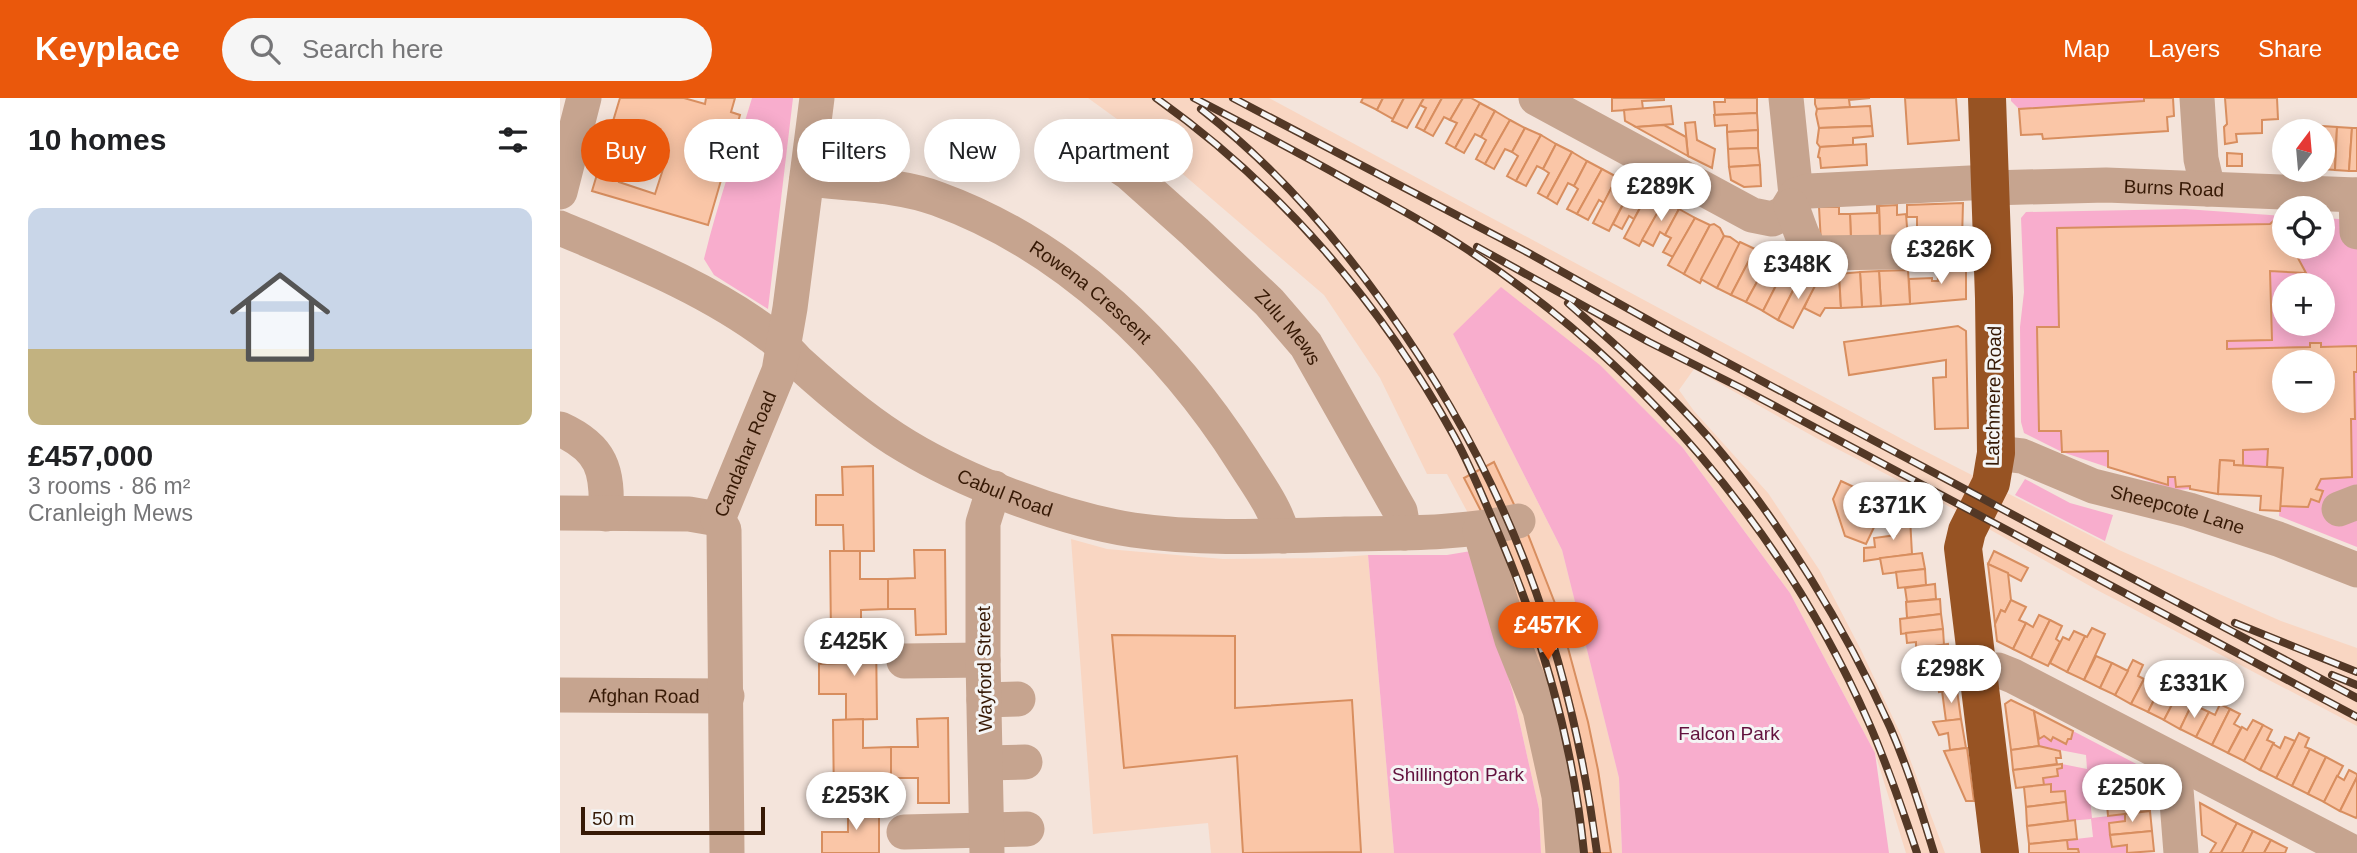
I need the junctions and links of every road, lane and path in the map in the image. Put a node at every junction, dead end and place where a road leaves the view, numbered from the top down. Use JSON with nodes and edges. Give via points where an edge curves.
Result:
{"nodes":[{"id":1,"x":584,"y":98,"type":"edge"},
{"id":2,"x":817,"y":98,"type":"edge"},
{"id":3,"x":1535,"y":98,"type":"edge"},
{"id":4,"x":1786,"y":98,"type":"edge"},
{"id":5,"x":1987,"y":98,"type":"edge"},
{"id":6,"x":2197,"y":98,"type":"edge"},
{"id":7,"x":1577,"y":108,"type":"edge"},
{"id":8,"x":814,"y":119,"type":"edge"},
{"id":9,"x":807,"y":182,"type":"edge"},
{"id":10,"x":832,"y":182,"type":"edge"},
{"id":11,"x":1139,"y":182,"type":"edge"},
{"id":12,"x":1978,"y":185,"type":"junction"},
{"id":13,"x":2208,"y":189,"type":"junction"},
{"id":14,"x":560,"y":192,"type":"edge"},
{"id":15,"x":2357,"y":195,"type":"edge"},
{"id":16,"x":1793,"y":201,"type":"junction"},
{"id":17,"x":560,"y":228,"type":"edge"},
{"id":18,"x":2357,"y":232,"type":"edge"},
{"id":19,"x":1899,"y":252,"type":"dead end"},
{"id":20,"x":784,"y":347,"type":"junction"},
{"id":21,"x":560,"y":429,"type":"edge"},
{"id":22,"x":1996,"y":453,"type":"junction"},
{"id":23,"x":994,"y":488,"type":"junction"},
{"id":24,"x":560,"y":513,"type":"edge"},
{"id":25,"x":606,"y":514,"type":"junction"},
{"id":26,"x":718,"y":519,"type":"junction"},
{"id":27,"x":1518,"y":521,"type":"dead end"},
{"id":28,"x":1480,"y":530,"type":"junction"},
{"id":29,"x":1404,"y":533,"type":"junction"},
{"id":30,"x":1283,"y":536,"type":"junction"},
{"id":31,"x":2357,"y":570,"type":"edge"},
{"id":32,"x":993,"y":644,"type":"junction"},
{"id":33,"x":904,"y":661,"type":"dead end"},
{"id":34,"x":1978,"y":671,"type":"junction"},
{"id":35,"x":560,"y":695,"type":"edge"},
{"id":36,"x":727,"y":696,"type":"junction"},
{"id":37,"x":1018,"y":699,"type":"dead end"},
{"id":38,"x":984,"y":700,"type":"junction"},
{"id":39,"x":986,"y":762,"type":"junction"},
{"id":40,"x":1025,"y":762,"type":"dead end"},
{"id":41,"x":2181,"y":764,"type":"junction"},
{"id":42,"x":1027,"y":829,"type":"dead end"},
{"id":43,"x":904,"y":832,"type":"dead end"},
{"id":44,"x":987,"y":842,"type":"edge"},
{"id":45,"x":727,"y":853,"type":"edge"},
{"id":46,"x":1563,"y":853,"type":"edge"},
{"id":47,"x":2000,"y":853,"type":"edge"},
{"id":48,"x":2181,"y":853,"type":"edge"},
{"id":49,"x":2354,"y":853,"type":"edge"}],
"edges":[{"from":1,"to":14,"type":"street"},
{"from":2,"to":8,"type":"street","name":"Candahar Road"},
{"from":3,"to":7,"type":"street","name":"Burns Road"},
{"from":4,"to":16,"type":"street"},
{"from":5,"to":12,"type":"highway","name":"Latchmere Road"},
{"from":6,"to":13,"type":"street"},
{"from":7,"to":16,"type":"street","name":"Burns Road","via":[[1752,215],[1772,219],[1785,213]]},
{"from":9,"to":20,"type":"street","name":"Candahar Road"},
{"from":10,"to":30,"type":"street","name":"Rowena Crescent","via":[[938,199],[1048,255],[1139,329],[1188,386],[1231,442],[1274,510]]},
{"from":11,"to":29,"type":"street","name":"Zulu Mews","via":[[1269,303],[1306,345],[1400,511]]},
{"from":12,"to":13,"type":"street","name":"Burns Road"},
{"from":12,"to":16,"type":"street","name":"Burns Road","via":[[1809,191]]},
{"from":12,"to":22,"type":"highway","name":"Latchmere Road","via":[[1994,289]]},
{"from":13,"to":15,"type":"street","name":"Burns Road"},
{"from":15,"to":18,"type":"street"},
{"from":16,"to":19,"type":"street","via":[[1805,244],[1814,253]]},
{"from":17,"to":20,"type":"street","name":"Cabul Road","via":[[704,293]]},
{"from":20,"to":23,"type":"street","name":"Cabul Road","via":[[878,429]]},
{"from":20,"to":26,"type":"street","name":"Candahar Road","via":[[779,371]]},
{"from":21,"to":25,"type":"street","via":[[592,448],[607,484]]},
{"from":22,"to":31,"type":"street","name":"Sheepcote Lane","via":[[2022,456],[2093,486],[2227,522]]},
{"from":22,"to":34,"type":"highway","name":"Latchmere Road","via":[[1991,482],[1966,531],[1963,548]]},
{"from":23,"to":30,"type":"street","name":"Cabul Road","via":[[1059,513],[1136,530]]},
{"from":23,"to":32,"type":"street","name":"Wayford Street","via":[[983,523]]},
{"from":24,"to":25,"type":"street"},
{"from":25,"to":26,"type":"street","via":[[689,514]]},
{"from":26,"to":36,"type":"street","name":"Candahar Road","via":[[724,530]]},
{"from":27,"to":28,"type":"street","name":"Cabul Road"},
{"from":28,"to":29,"type":"street","name":"Cabul Road"},
{"from":28,"to":46,"type":"street","via":[[1512,640],[1540,710],[1559,796]]},
{"from":29,"to":30,"type":"street","name":"Cabul Road"},
{"from":32,"to":33,"type":"street"},
{"from":32,"to":38,"type":"street","name":"Wayford Street"},
{"from":34,"to":41,"type":"street","via":[[1998,670],[2012,676]]},
{"from":34,"to":47,"type":"highway","name":"Latchmere Road"},
{"from":35,"to":36,"type":"street","name":"Afghan Road"},
{"from":36,"to":45,"type":"street","name":"Candahar Road"},
{"from":37,"to":38,"type":"street"},
{"from":38,"to":39,"type":"street","name":"Wayford Street"},
{"from":39,"to":40,"type":"street"},
{"from":39,"to":44,"type":"street","name":"Wayford Street"},
{"from":41,"to":48,"type":"street","via":[[2175,776]]},
{"from":41,"to":49,"type":"street"},
{"from":42,"to":44,"type":"street"},
{"from":43,"to":44,"type":"street"}]}
